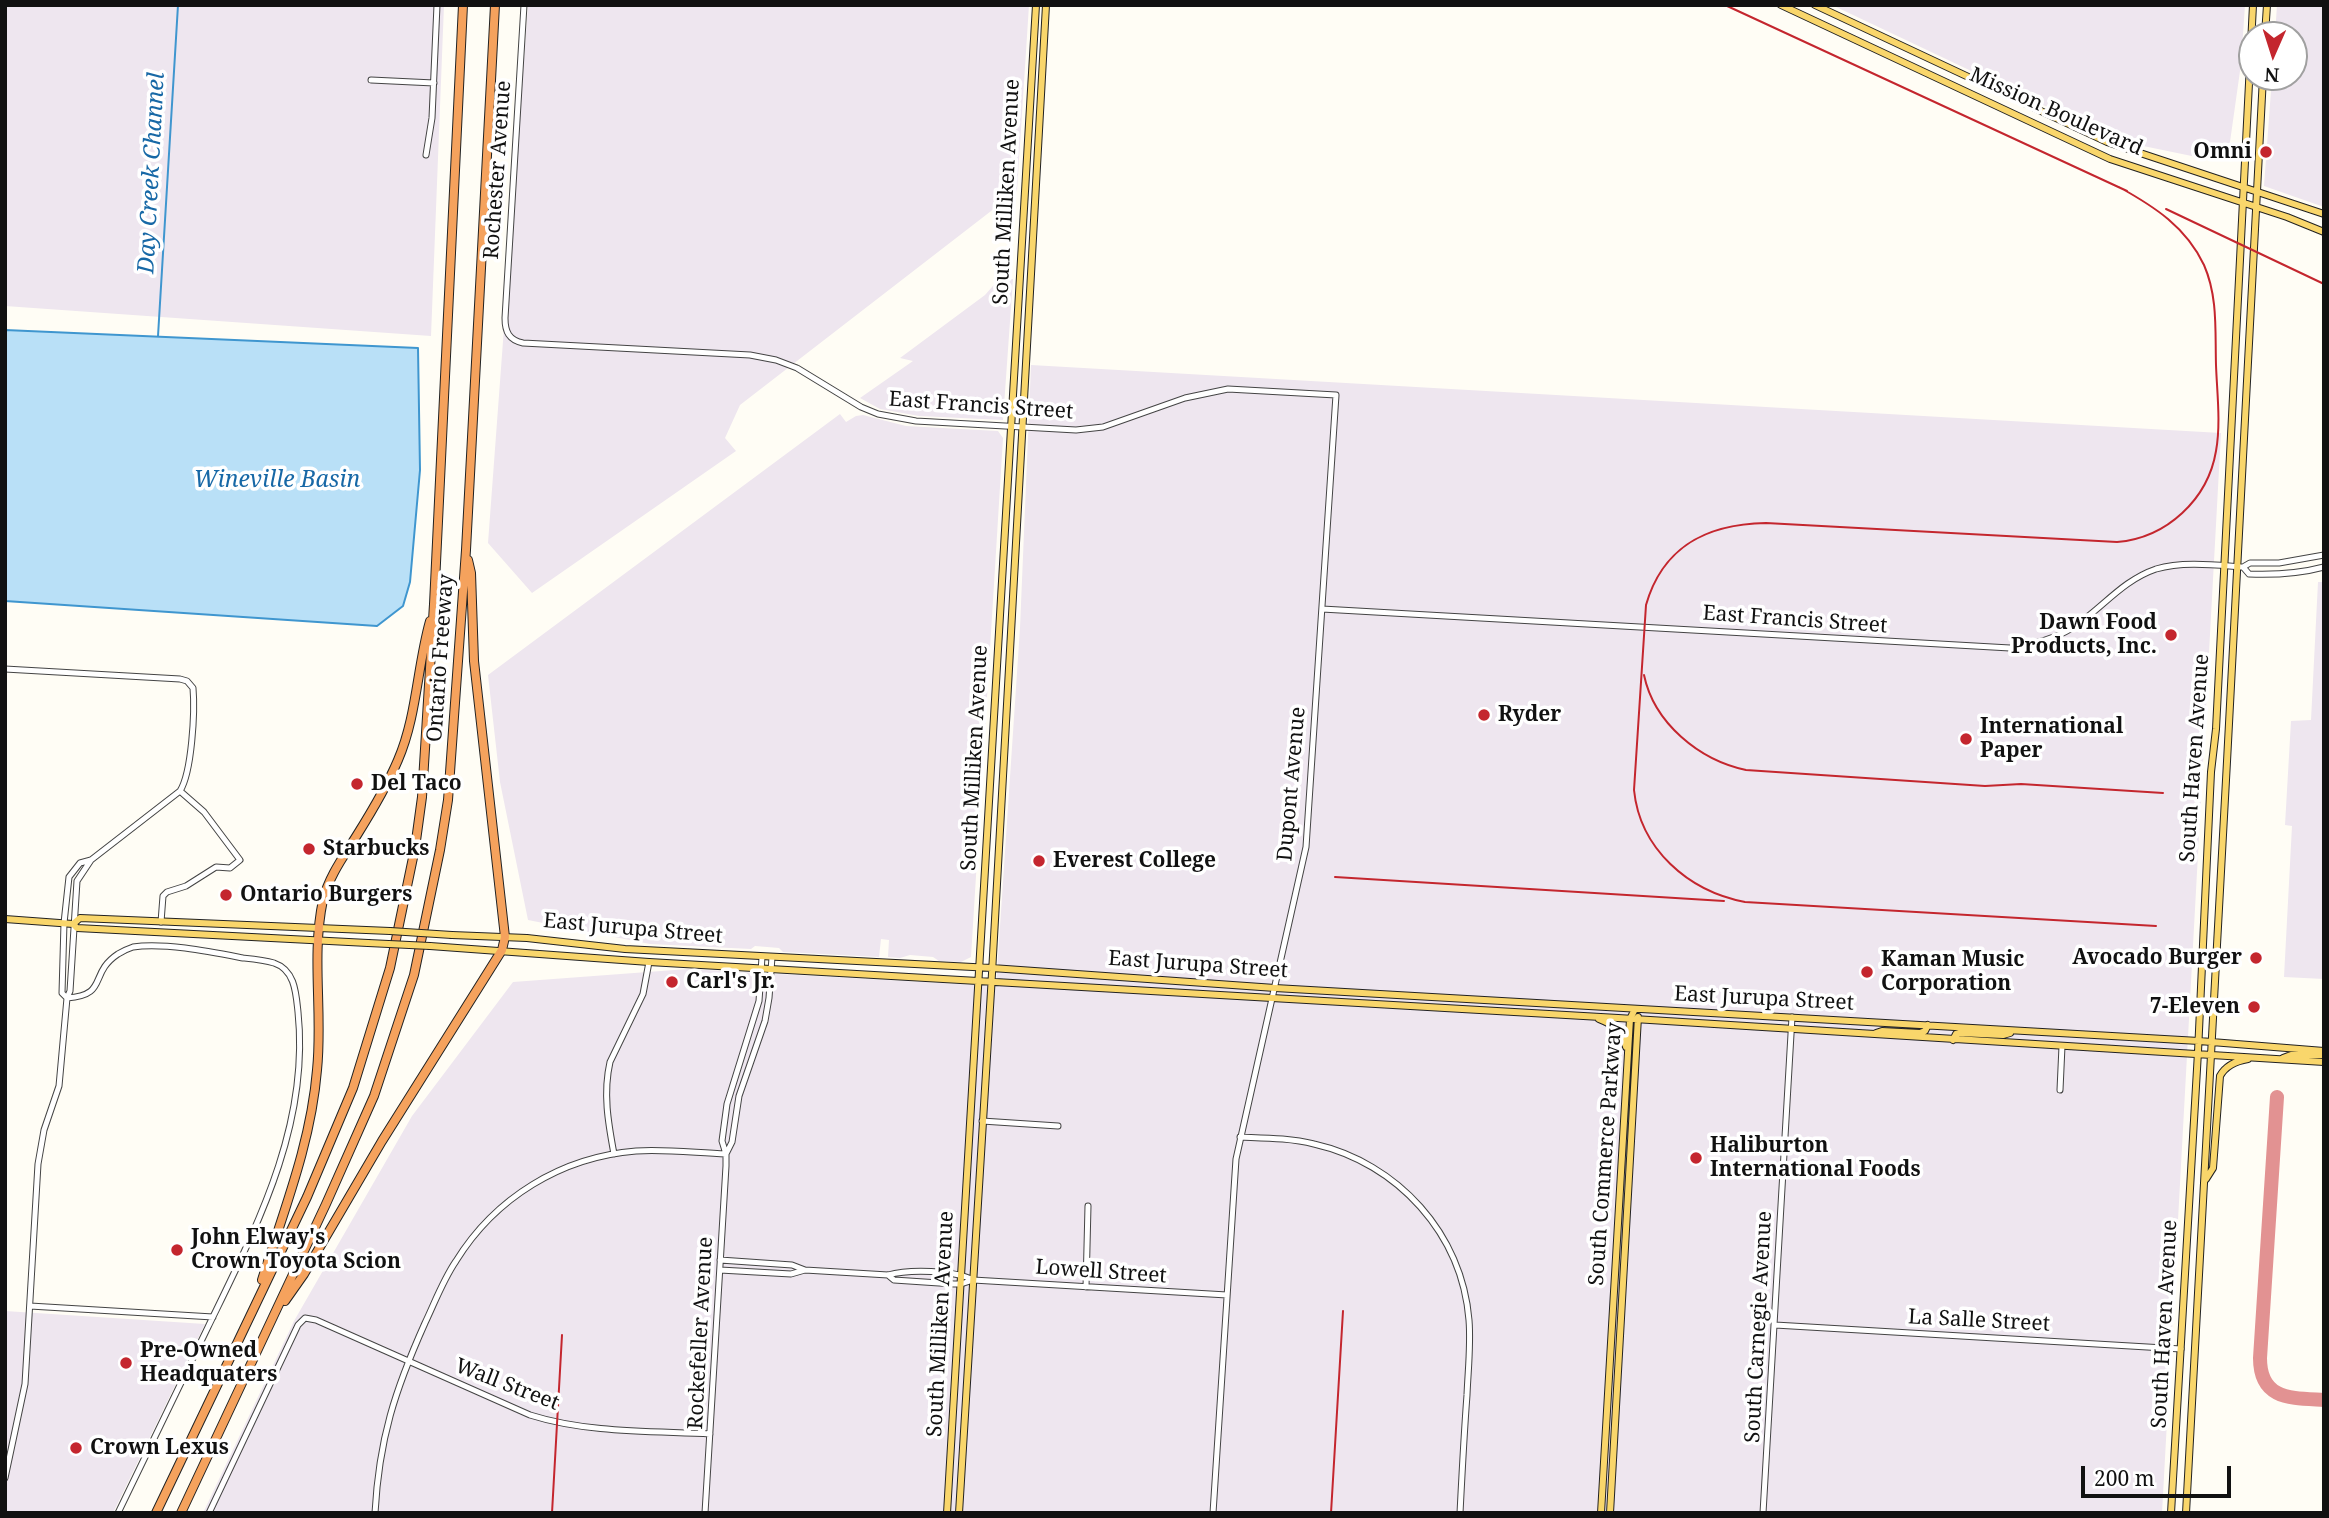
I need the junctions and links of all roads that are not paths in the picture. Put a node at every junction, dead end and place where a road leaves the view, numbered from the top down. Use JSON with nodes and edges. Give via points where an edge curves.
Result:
{"nodes":[{"id":1,"x":437,"y":5,"type":"edge"},
{"id":2,"x":463,"y":5,"type":"edge"},
{"id":3,"x":495,"y":5,"type":"edge"},
{"id":4,"x":524,"y":5,"type":"edge"},
{"id":5,"x":1036,"y":5,"type":"edge"},
{"id":6,"x":1046,"y":5,"type":"edge"},
{"id":7,"x":1781,"y":5,"type":"edge"},
{"id":8,"x":1815,"y":5,"type":"edge"},
{"id":9,"x":2253,"y":5,"type":"edge"},
{"id":10,"x":371,"y":80,"type":"dead end"},
{"id":11,"x":434,"y":83,"type":"junction"},
{"id":12,"x":2262,"y":91,"type":"edge"},
{"id":13,"x":1030,"y":93,"type":"junction"},
{"id":14,"x":1041,"y":94,"type":"junction"},
{"id":15,"x":426,"y":155,"type":"dead end"},
{"id":16,"x":2242,"y":187,"type":"junction"},
{"id":17,"x":2256,"y":192,"type":"junction"},
{"id":18,"x":2242,"y":203,"type":"junction"},
{"id":19,"x":2255,"y":207,"type":"junction"},
{"id":20,"x":2324,"y":214,"type":"edge"},
{"id":21,"x":2324,"y":232,"type":"edge"},
{"id":22,"x":509,"y":335,"type":"joint"},
{"id":23,"x":1336,"y":395,"type":"joint"},
{"id":24,"x":1012,"y":426,"type":"junction"},
{"id":25,"x":1023,"y":427,"type":"junction"},
{"id":26,"x":466,"y":550,"type":"junction"},
{"id":27,"x":2324,"y":555,"type":"edge"},
{"id":28,"x":2224,"y":566,"type":"junction"},
{"id":29,"x":2239,"y":567,"type":"junction"},
{"id":30,"x":2324,"y":567,"type":"edge"},
{"id":31,"x":434,"y":604,"type":"junction"},
{"id":32,"x":1322,"y":609,"type":"junction"},
{"id":33,"x":5,"y":669,"type":"edge"},
{"id":34,"x":180,"y":791,"type":"junction"},
{"id":35,"x":91,"y":860,"type":"junction"},
{"id":36,"x":5,"y":919,"type":"edge"},
{"id":37,"x":162,"y":922,"type":"junction"},
{"id":38,"x":64,"y":923,"type":"junction"},
{"id":39,"x":73,"y":924,"type":"junction"},
{"id":40,"x":318,"y":927,"type":"junction"},
{"id":41,"x":505,"y":937,"type":"junction"},
{"id":42,"x":317,"y":940,"type":"junction"},
{"id":43,"x":502,"y":950,"type":"junction"},
{"id":44,"x":762,"y":957,"type":"junction"},
{"id":45,"x":772,"y":957,"type":"junction"},
{"id":46,"x":649,"y":962,"type":"junction"},
{"id":47,"x":761,"y":968,"type":"junction"},
{"id":48,"x":980,"y":968,"type":"junction"},
{"id":49,"x":992,"y":968,"type":"junction"},
{"id":50,"x":771,"y":969,"type":"junction"},
{"id":51,"x":979,"y":981,"type":"junction"},
{"id":52,"x":991,"y":982,"type":"junction"},
{"id":53,"x":1275,"y":988,"type":"junction"},
{"id":54,"x":67,"y":998,"type":"junction"},
{"id":55,"x":1272,"y":999,"type":"junction"},
{"id":56,"x":1635,"y":1009,"type":"junction"},
{"id":57,"x":1593,"y":1016,"type":"junction"},
{"id":58,"x":1792,"y":1017,"type":"junction"},
{"id":59,"x":1630,"y":1019,"type":"junction"},
{"id":60,"x":1639,"y":1020,"type":"junction"},
{"id":61,"x":1928,"y":1026,"type":"junction"},
{"id":62,"x":1791,"y":1030,"type":"junction"},
{"id":63,"x":2015,"y":1031,"type":"junction"},
{"id":64,"x":1870,"y":1035,"type":"junction"},
{"id":65,"x":1953,"y":1040,"type":"junction"},
{"id":66,"x":2199,"y":1041,"type":"junction"},
{"id":67,"x":2213,"y":1042,"type":"junction"},
{"id":68,"x":2062,"y":1046,"type":"junction"},
{"id":69,"x":2198,"y":1052,"type":"junction"},
{"id":70,"x":2324,"y":1053,"type":"edge"},
{"id":71,"x":2212,"y":1054,"type":"junction"},
{"id":72,"x":1628,"y":1056,"type":"junction"},
{"id":73,"x":2264,"y":1058,"type":"junction"},
{"id":74,"x":2281,"y":1059,"type":"junction"},
{"id":75,"x":2324,"y":1062,"type":"edge"},
{"id":76,"x":2060,"y":1090,"type":"dead end"},
{"id":77,"x":982,"y":1121,"type":"junction"},
{"id":78,"x":1058,"y":1126,"type":"dead end"},
{"id":79,"x":1240,"y":1137,"type":"junction"},
{"id":80,"x":614,"y":1154,"type":"junction"},
{"id":81,"x":726,"y":1154,"type":"junction"},
{"id":82,"x":2205,"y":1181,"type":"junction"},
{"id":83,"x":1088,"y":1206,"type":"dead end"},
{"id":84,"x":720,"y":1260,"type":"junction"},
{"id":85,"x":720,"y":1270,"type":"junction"},
{"id":86,"x":805,"y":1270,"type":"junction"},
{"id":87,"x":888,"y":1275,"type":"junction"},
{"id":88,"x":962,"y":1275,"type":"junction"},
{"id":89,"x":973,"y":1280,"type":"junction"},
{"id":90,"x":961,"y":1284,"type":"junction"},
{"id":91,"x":1086,"y":1287,"type":"junction"},
{"id":92,"x":1227,"y":1295,"type":"junction"},
{"id":93,"x":30,"y":1306,"type":"junction"},
{"id":94,"x":252,"y":1311,"type":"junction"},
{"id":95,"x":213,"y":1317,"type":"junction"},
{"id":96,"x":271,"y":1321,"type":"junction"},
{"id":97,"x":1775,"y":1325,"type":"junction"},
{"id":98,"x":2181,"y":1349,"type":"junction"},
{"id":99,"x":408,"y":1362,"type":"junction"},
{"id":100,"x":710,"y":1434,"type":"junction"},
{"id":101,"x":5,"y":1478,"type":"edge"},
{"id":102,"x":118,"y":1513,"type":"edge"},
{"id":103,"x":156,"y":1513,"type":"edge"},
{"id":104,"x":181,"y":1513,"type":"edge"},
{"id":105,"x":209,"y":1513,"type":"edge"},
{"id":106,"x":375,"y":1513,"type":"edge"},
{"id":107,"x":705,"y":1513,"type":"edge"},
{"id":108,"x":947,"y":1513,"type":"edge"},
{"id":109,"x":959,"y":1513,"type":"edge"},
{"id":110,"x":1213,"y":1513,"type":"edge"},
{"id":111,"x":1460,"y":1513,"type":"edge"},
{"id":112,"x":1601,"y":1513,"type":"edge"},
{"id":113,"x":1610,"y":1513,"type":"edge"},
{"id":114,"x":1763,"y":1513,"type":"edge"},
{"id":115,"x":2171,"y":1513,"type":"edge"},
{"id":116,"x":2186,"y":1513,"type":"edge"}],
"edges":[{"from":1,"to":11,"type":"street"},
{"from":2,"to":31,"type":"highway","name":"Ontario Freeway"},
{"from":3,"to":26,"type":"highway","name":"Ontario Freeway"},
{"from":4,"to":22,"type":"street","name":"Rochester Avenue","via":[[505,318]]},
{"from":5,"to":13,"type":"main road","name":"South Milliken Avenue"},
{"from":6,"to":14,"type":"main road","name":"South Milliken Avenue"},
{"from":7,"to":18,"type":"main road","name":"Mission Boulevard","via":[[2110,159]]},
{"from":8,"to":16,"type":"main road","name":"Mission Boulevard","via":[[2107,142]]},
{"from":9,"to":16,"type":"main road","name":"South Haven Avenue"},
{"from":10,"to":11,"type":"street"},
{"from":11,"to":15,"type":"street"},
{"from":12,"to":17,"type":"main road","name":"South Haven Avenue"},
{"from":13,"to":14,"type":"main road"},
{"from":13,"to":24,"type":"main road","name":"South Milliken Avenue"},
{"from":14,"to":25,"type":"main road","name":"South Milliken Avenue"},
{"from":16,"to":17,"type":"main road","name":"Mission Boulevard"},
{"from":16,"to":18,"type":"main road","name":"South Haven Avenue"},
{"from":17,"to":19,"type":"main road","name":"South Haven Avenue"},
{"from":17,"to":20,"type":"main road","name":"Mission Boulevard"},
{"from":18,"to":19,"type":"main road","name":"Mission Boulevard"},
{"from":18,"to":28,"type":"main road","name":"South Haven Avenue"},
{"from":19,"to":21,"type":"main road","name":"Mission Boulevard"},
{"from":19,"to":29,"type":"main road","name":"South Haven Avenue"},
{"from":22,"to":24,"type":"street","name":"East Francis Street","via":[[523,343],[770,358],[797,368],[878,414],[916,421]]},
{"from":23,"to":25,"type":"street","name":"East Francis Street","via":[[1228,389],[1185,398],[1103,427]]},
{"from":23,"to":32,"type":"street","name":"Dupont Avenue"},
{"from":24,"to":25,"type":"street","name":"East Francis Street"},
{"from":24,"to":48,"type":"main road","name":"South Milliken Avenue"},
{"from":25,"to":49,"type":"main road","name":"South Milliken Avenue"},
{"from":26,"to":41,"type":"highway"},
{"from":26,"to":96,"type":"highway","name":"Ontario Freeway","via":[[448,800],[414,975],[374,1096]]},
{"from":27,"to":29,"type":"street","name":"East Francis Street"},
{"from":28,"to":29,"type":"street","name":"East Francis Street"},
{"from":28,"to":32,"type":"street","name":"East Francis Street","via":[[2157,569],[2119,588],[2071,629],[2010,648]]},
{"from":28,"to":66,"type":"main road","name":"South Haven Avenue"},
{"from":29,"to":30,"type":"street","name":"East Francis Street","via":[[2249,574],[2272,575]]},
{"from":29,"to":67,"type":"main road","name":"South Haven Avenue"},
{"from":31,"to":40,"type":"highway","via":[[411,720],[398,760],[330,878]]},
{"from":31,"to":94,"type":"highway","name":"Ontario Freeway","via":[[417,836],[390,968],[353,1088]]},
{"from":32,"to":53,"type":"street","name":"Dupont Avenue","via":[[1306,847]]},
{"from":33,"to":34,"type":"street","via":[[180,679],[191,684],[189,764]]},
{"from":34,"to":35,"type":"street"},
{"from":34,"to":37,"type":"street","via":[[204,812],[240,860],[167,892]]},
{"from":35,"to":38,"type":"street","via":[[80,863],[69,877]]},
{"from":35,"to":39,"type":"street","via":[[77,881]]},
{"from":36,"to":38,"type":"main road","name":"East Jurupa Street"},
{"from":37,"to":39,"type":"main road","name":"East Jurupa Street","via":[[78,918]]},
{"from":37,"to":40,"type":"main road","name":"East Jurupa Street"},
{"from":38,"to":39,"type":"main road","name":"East Jurupa Street"},
{"from":38,"to":54,"type":"street","via":[[62,993]]},
{"from":39,"to":42,"type":"main road","name":"East Jurupa Street","via":[[104,930]]},
{"from":39,"to":54,"type":"street"},
{"from":40,"to":41,"type":"main road","name":"East Jurupa Street","bridge":true},
{"from":40,"to":42,"type":"highway"},
{"from":41,"to":43,"type":"highway"},
{"from":41,"to":44,"type":"main road","name":"East Jurupa Street"},
{"from":42,"to":43,"type":"main road","name":"East Jurupa Street","bridge":true},
{"from":42,"to":94,"type":"highway","via":[[319,1050],[312,1113]]},
{"from":43,"to":46,"type":"main road","name":"East Jurupa Street"},
{"from":43,"to":96,"type":"highway"},
{"from":44,"to":45,"type":"main road","name":"East Jurupa Street"},
{"from":44,"to":47,"type":"street","name":"Rockefeller Avenue"},
{"from":45,"to":48,"type":"main road","name":"East Jurupa Street"},
{"from":45,"to":50,"type":"street","name":"Rockefeller Avenue"},
{"from":46,"to":47,"type":"main road","name":"East Jurupa Street"},
{"from":46,"to":80,"type":"street","via":[[643,994],[608,1072],[606,1100]]},
{"from":47,"to":50,"type":"main road","name":"East Jurupa Street"},
{"from":47,"to":81,"type":"street","name":"Rockefeller Avenue","via":[[756,1013],[727,1104],[722,1141]]},
{"from":48,"to":49,"type":"main road","name":"East Jurupa Street"},
{"from":48,"to":51,"type":"main road","name":"South Milliken Avenue"},
{"from":49,"to":52,"type":"main road","name":"South Milliken Avenue"},
{"from":49,"to":53,"type":"main road","name":"East Jurupa Street"},
{"from":50,"to":51,"type":"main road","name":"East Jurupa Street"},
{"from":50,"to":81,"type":"street","name":"Rockefeller Avenue","via":[[765,1021]]},
{"from":51,"to":52,"type":"main road","name":"East Jurupa Street"},
{"from":51,"to":88,"type":"main road","name":"South Milliken Avenue"},
{"from":52,"to":55,"type":"main road","name":"East Jurupa Street"},
{"from":52,"to":77,"type":"main road","name":"South Milliken Avenue"},
{"from":53,"to":55,"type":"street","name":"Dupont Avenue"},
{"from":53,"to":56,"type":"main road","name":"East Jurupa Street"},
{"from":54,"to":93,"type":"street","via":[[59,1086],[38,1164]]},
{"from":54,"to":95,"type":"street","via":[[90,993],[106,964],[135,947],[206,951],[266,961],[285,969],[291,977],[299,1056],[284,1153],[261,1218]]},
{"from":55,"to":57,"type":"main road","name":"East Jurupa Street"},
{"from":55,"to":79,"type":"street","name":"Dupont Avenue"},
{"from":56,"to":58,"type":"main road","name":"East Jurupa Street"},
{"from":56,"to":59,"type":"main road","name":"South Commerce Parkway"},
{"from":56,"to":60,"type":"main road","name":"South Commerce Parkway"},
{"from":57,"to":59,"type":"main road","name":"East Jurupa Street"},
{"from":57,"to":72,"type":"main road","via":[[1613,1024],[1621,1033]]},
{"from":58,"to":61,"type":"main road","name":"East Jurupa Street"},
{"from":58,"to":62,"type":"street","name":"South Carnegie Avenue"},
{"from":59,"to":60,"type":"main road","name":"East Jurupa Street"},
{"from":59,"to":72,"type":"main road","name":"South Commerce Parkway"},
{"from":60,"to":62,"type":"main road","name":"East Jurupa Street"},
{"from":60,"to":113,"type":"main road","name":"South Commerce Parkway"},
{"from":61,"to":63,"type":"main road","name":"East Jurupa Street"},
{"from":61,"to":64,"type":"main road","via":[[1920,1033],[1882,1031]]},
{"from":62,"to":64,"type":"main road","name":"East Jurupa Street"},
{"from":62,"to":97,"type":"street","name":"South Carnegie Avenue"},
{"from":63,"to":65,"type":"main road","via":[[2003,1035],[1961,1033]]},
{"from":63,"to":66,"type":"main road","name":"East Jurupa Street"},
{"from":64,"to":65,"type":"main road","name":"East Jurupa Street"},
{"from":65,"to":68,"type":"main road","name":"East Jurupa Street"},
{"from":66,"to":67,"type":"main road","name":"East Jurupa Street"},
{"from":66,"to":69,"type":"main road","name":"South Haven Avenue"},
{"from":67,"to":70,"type":"main road","name":"East Jurupa Street"},
{"from":67,"to":71,"type":"main road","name":"South Haven Avenue"},
{"from":68,"to":69,"type":"main road","name":"East Jurupa Street"},
{"from":68,"to":76,"type":"street"},
{"from":69,"to":71,"type":"main road","name":"East Jurupa Street"},
{"from":69,"to":98,"type":"main road","name":"South Haven Avenue"},
{"from":70,"to":74,"type":"main road"},
{"from":71,"to":73,"type":"main road","name":"East Jurupa Street"},
{"from":71,"to":82,"type":"main road","name":"South Haven Avenue"},
{"from":72,"to":112,"type":"main road","name":"South Commerce Parkway"},
{"from":73,"to":74,"type":"main road","name":"East Jurupa Street"},
{"from":73,"to":82,"type":"main road","via":[[2234,1062],[2222,1071],[2213,1168]]},
{"from":74,"to":75,"type":"main road","name":"East Jurupa Street"},
{"from":77,"to":78,"type":"street"},
{"from":77,"to":89,"type":"main road","name":"South Milliken Avenue"},
{"from":79,"to":92,"type":"street","name":"Dupont Avenue"},
{"from":79,"to":111,"type":"street","via":[[1312,1143],[1352,1156],[1405,1191],[1445,1241],[1462,1281],[1469,1321]]},
{"from":80,"to":81,"type":"street"},
{"from":80,"to":99,"type":"street","via":[[549,1174],[492,1215],[450,1270]]},
{"from":81,"to":84,"type":"street","name":"Rockefeller Avenue"},
{"from":82,"to":116,"type":"main road","name":"South Haven Avenue"},
{"from":83,"to":91,"type":"street"},
{"from":84,"to":85,"type":"street","name":"Rockefeller Avenue"},
{"from":84,"to":86,"type":"street","name":"Lowell Street"},
{"from":85,"to":86,"type":"street","name":"Lowell Street","via":[[791,1274]]},
{"from":85,"to":100,"type":"street","name":"Rockefeller Avenue"},
{"from":86,"to":87,"type":"street","name":"Lowell Street"},
{"from":87,"to":88,"type":"street","name":"Lowell Street","via":[[900,1271]]},
{"from":87,"to":90,"type":"street","name":"Lowell Street","via":[[894,1280]]},
{"from":88,"to":89,"type":"street","name":"Lowell Street"},
{"from":88,"to":90,"type":"main road","name":"South Milliken Avenue"},
{"from":89,"to":90,"type":"street","name":"Lowell Street"},
{"from":89,"to":91,"type":"street","name":"Lowell Street"},
{"from":89,"to":109,"type":"main road","name":"South Milliken Avenue"},
{"from":90,"to":108,"type":"main road","name":"South Milliken Avenue"},
{"from":91,"to":92,"type":"street","name":"Lowell Street"},
{"from":92,"to":110,"type":"street","name":"Dupont Avenue"},
{"from":93,"to":95,"type":"street"},
{"from":93,"to":101,"type":"street","via":[[25,1384]]},
{"from":94,"to":103,"type":"highway","name":"Ontario Freeway"},
{"from":95,"to":102,"type":"street"},
{"from":96,"to":104,"type":"highway","name":"Ontario Freeway"},
{"from":97,"to":98,"type":"street","name":"La Salle Street"},
{"from":97,"to":114,"type":"street","name":"South Carnegie Avenue"},
{"from":98,"to":115,"type":"main road","name":"South Haven Avenue"},
{"from":99,"to":100,"type":"street","name":"Wall Street","via":[[544,1420]]},
{"from":99,"to":105,"type":"street","name":"Wall Street","via":[[305,1318]]},
{"from":99,"to":106,"type":"street","via":[[383,1440]]},
{"from":100,"to":107,"type":"street","name":"Rockefeller Avenue"}]}
